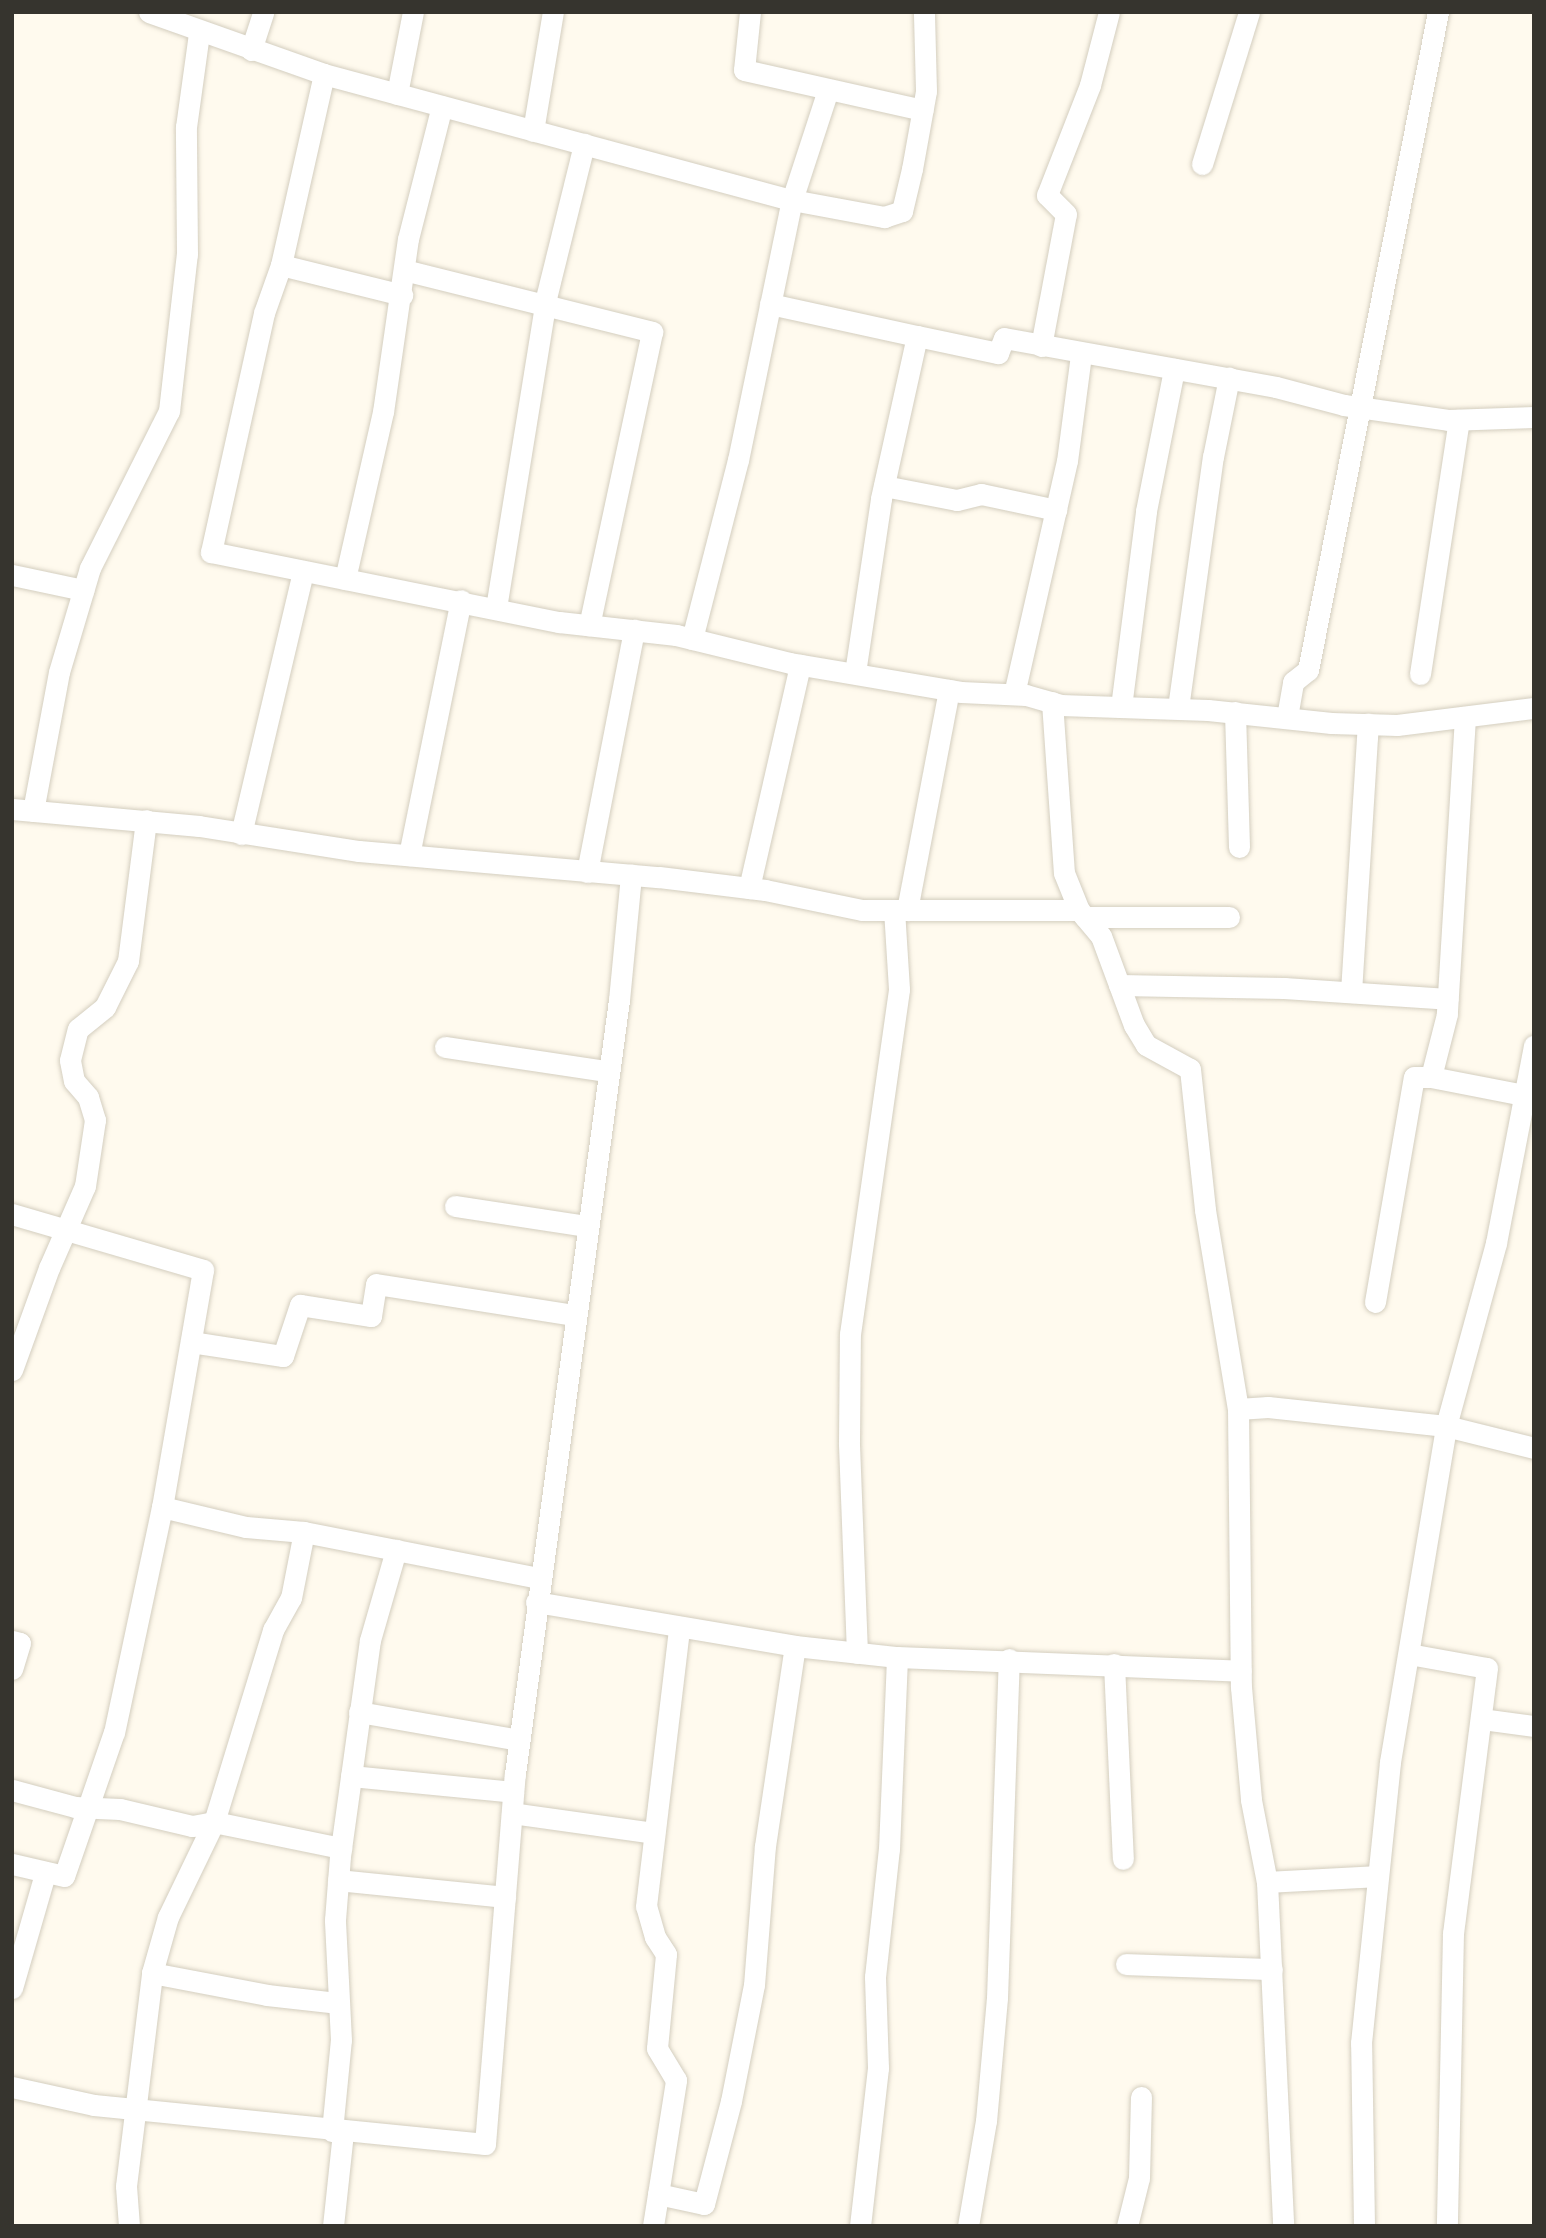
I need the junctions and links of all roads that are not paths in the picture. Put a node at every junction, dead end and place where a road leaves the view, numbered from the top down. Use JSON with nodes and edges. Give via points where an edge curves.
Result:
{"nodes":[{"id":1,"x":149,"y":12,"type":"edge"},
{"id":2,"x":263,"y":12,"type":"edge"},
{"id":3,"x":413,"y":12,"type":"edge"},
{"id":4,"x":553,"y":12,"type":"edge"},
{"id":5,"x":750,"y":12,"type":"edge"},
{"id":6,"x":925,"y":12,"type":"edge"},
{"id":7,"x":1110,"y":12,"type":"edge"},
{"id":8,"x":1249,"y":12,"type":"edge"},
{"id":9,"x":1438,"y":12,"type":"edge"},
{"id":10,"x":199,"y":33,"type":"junction"},
{"id":11,"x":251,"y":50,"type":"junction"},
{"id":12,"x":324,"y":74,"type":"junction"},
{"id":13,"x":828,"y":90,"type":"junction"},
{"id":14,"x":397,"y":94,"type":"junction"},
{"id":15,"x":442,"y":106,"type":"junction"},
{"id":16,"x":923,"y":110,"type":"junction"},
{"id":17,"x":533,"y":131,"type":"junction"},
{"id":18,"x":584,"y":144,"type":"junction"},
{"id":19,"x":1202,"y":164,"type":"dead end"},
{"id":20,"x":792,"y":200,"type":"junction"},
{"id":21,"x":281,"y":265,"type":"junction"},
{"id":22,"x":404,"y":271,"type":"junction"},
{"id":23,"x":402,"y":295,"type":"junction"},
{"id":24,"x":770,"y":304,"type":"junction"},
{"id":25,"x":545,"y":306,"type":"junction"},
{"id":26,"x":917,"y":336,"type":"junction"},
{"id":27,"x":1041,"y":346,"type":"junction"},
{"id":28,"x":1081,"y":354,"type":"junction"},
{"id":29,"x":1174,"y":369,"type":"junction"},
{"id":30,"x":1229,"y":378,"type":"junction"},
{"id":31,"x":1360,"y":408,"type":"junction"},
{"id":32,"x":1534,"y":417,"type":"edge"},
{"id":33,"x":1459,"y":420,"type":"junction"},
{"id":34,"x":884,"y":486,"type":"junction"},
{"id":35,"x":1056,"y":510,"type":"junction"},
{"id":36,"x":303,"y":572,"type":"junction"},
{"id":37,"x":12,"y":575,"type":"edge"},
{"id":38,"x":345,"y":579,"type":"junction"},
{"id":39,"x":83,"y":590,"type":"junction"},
{"id":40,"x":461,"y":600,"type":"junction"},
{"id":41,"x":496,"y":608,"type":"junction"},
{"id":42,"x":589,"y":625,"type":"junction"},
{"id":43,"x":634,"y":630,"type":"junction"},
{"id":44,"x":692,"y":639,"type":"junction"},
{"id":45,"x":800,"y":664,"type":"junction"},
{"id":46,"x":855,"y":673,"type":"junction"},
{"id":47,"x":1420,"y":674,"type":"dead end"},
{"id":48,"x":949,"y":690,"type":"junction"},
{"id":49,"x":1014,"y":694,"type":"junction"},
{"id":50,"x":1052,"y":702,"type":"junction"},
{"id":51,"x":1121,"y":707,"type":"junction"},
{"id":52,"x":1178,"y":708,"type":"junction"},
{"id":53,"x":1534,"y":708,"type":"edge"},
{"id":54,"x":1235,"y":712,"type":"junction"},
{"id":55,"x":1287,"y":717,"type":"junction"},
{"id":56,"x":1465,"y":717,"type":"junction"},
{"id":57,"x":1367,"y":724,"type":"junction"},
{"id":58,"x":23,"y":810,"type":"edge"},
{"id":59,"x":146,"y":820,"type":"junction"},
{"id":60,"x":241,"y":834,"type":"junction"},
{"id":61,"x":1239,"y":847,"type":"dead end"},
{"id":62,"x":409,"y":855,"type":"junction"},
{"id":63,"x":587,"y":872,"type":"junction"},
{"id":64,"x":631,"y":875,"type":"junction"},
{"id":65,"x":749,"y":888,"type":"junction"},
{"id":66,"x":901,"y":910,"type":"junction"},
{"id":67,"x":1082,"y":913,"type":"junction"},
{"id":68,"x":1229,"y":917,"type":"dead end"},
{"id":69,"x":1119,"y":985,"type":"junction"},
{"id":70,"x":1351,"y":992,"type":"junction"},
{"id":71,"x":1448,"y":999,"type":"junction"},
{"id":72,"x":1534,"y":1046,"type":"edge"},
{"id":73,"x":445,"y":1047,"type":"dead end"},
{"id":74,"x":606,"y":1071,"type":"junction"},
{"id":75,"x":1431,"y":1077,"type":"junction"},
{"id":76,"x":1528,"y":1088,"type":"edge"},
{"id":77,"x":455,"y":1206,"type":"dead end"},
{"id":78,"x":12,"y":1214,"type":"edge"},
{"id":79,"x":586,"y":1226,"type":"junction"},
{"id":80,"x":65,"y":1232,"type":"junction"},
{"id":81,"x":1375,"y":1302,"type":"dead end"},
{"id":82,"x":575,"y":1315,"type":"junction"},
{"id":83,"x":191,"y":1342,"type":"junction"},
{"id":84,"x":12,"y":1370,"type":"edge"},
{"id":85,"x":1238,"y":1409,"type":"junction"},
{"id":86,"x":1446,"y":1426,"type":"junction"},
{"id":87,"x":1534,"y":1448,"type":"edge"},
{"id":88,"x":162,"y":1507,"type":"junction"},
{"id":89,"x":304,"y":1532,"type":"junction"},
{"id":90,"x":396,"y":1550,"type":"junction"},
{"id":91,"x":539,"y":1578,"type":"junction"},
{"id":92,"x":536,"y":1602,"type":"junction"},
{"id":93,"x":679,"y":1628,"type":"junction"},
{"id":94,"x":12,"y":1641,"type":"edge"},
{"id":95,"x":795,"y":1646,"type":"junction"},
{"id":96,"x":857,"y":1653,"type":"junction"},
{"id":97,"x":1409,"y":1654,"type":"junction"},
{"id":98,"x":897,"y":1657,"type":"junction"},
{"id":99,"x":1009,"y":1659,"type":"junction"},
{"id":100,"x":1114,"y":1664,"type":"junction"},
{"id":101,"x":12,"y":1669,"type":"edge"},
{"id":102,"x":1241,"y":1671,"type":"junction"},
{"id":103,"x":359,"y":1712,"type":"junction"},
{"id":104,"x":1482,"y":1718,"type":"junction"},
{"id":105,"x":1534,"y":1726,"type":"edge"},
{"id":106,"x":519,"y":1740,"type":"junction"},
{"id":107,"x":351,"y":1776,"type":"junction"},
{"id":108,"x":12,"y":1790,"type":"edge"},
{"id":109,"x":513,"y":1792,"type":"junction"},
{"id":110,"x":89,"y":1808,"type":"junction"},
{"id":111,"x":512,"y":1814,"type":"junction"},
{"id":112,"x":214,"y":1822,"type":"junction"},
{"id":113,"x":653,"y":1833,"type":"junction"},
{"id":114,"x":341,"y":1848,"type":"junction"},
{"id":115,"x":1124,"y":1859,"type":"dead end"},
{"id":116,"x":12,"y":1864,"type":"edge"},
{"id":117,"x":45,"y":1874,"type":"junction"},
{"id":118,"x":1378,"y":1875,"type":"junction"},
{"id":119,"x":338,"y":1880,"type":"junction"},
{"id":120,"x":1267,"y":1882,"type":"junction"},
{"id":121,"x":505,"y":1897,"type":"junction"},
{"id":122,"x":1126,"y":1964,"type":"dead end"},
{"id":123,"x":1272,"y":1969,"type":"junction"},
{"id":124,"x":152,"y":1973,"type":"junction"},
{"id":125,"x":12,"y":1988,"type":"edge"},
{"id":126,"x":338,"y":2003,"type":"junction"},
{"id":127,"x":12,"y":2087,"type":"edge"},
{"id":128,"x":1141,"y":2097,"type":"dead end"},
{"id":129,"x":135,"y":2109,"type":"junction"},
{"id":130,"x":337,"y":2132,"type":"junction"},
{"id":131,"x":658,"y":2194,"type":"junction"},
{"id":132,"x":129,"y":2226,"type":"edge"},
{"id":133,"x":333,"y":2226,"type":"edge"},
{"id":134,"x":653,"y":2226,"type":"edge"},
{"id":135,"x":860,"y":2226,"type":"edge"},
{"id":136,"x":968,"y":2226,"type":"edge"},
{"id":137,"x":1127,"y":2226,"type":"edge"},
{"id":138,"x":1283,"y":2226,"type":"edge"},
{"id":139,"x":1364,"y":2226,"type":"edge"},
{"id":140,"x":1447,"y":2226,"type":"edge"}],
"edges":[{"from":1,"to":10,"type":"street"},
{"from":2,"to":11,"type":"street"},
{"from":3,"to":14,"type":"street"},
{"from":4,"to":17,"type":"street"},
{"from":5,"to":13,"type":"street","via":[[744,70]]},
{"from":6,"to":16,"type":"street"},
{"from":7,"to":27,"type":"street","via":[[1090,85],[1048,195],[1066,214]]},
{"from":8,"to":19,"type":"street"},
{"from":9,"to":31,"type":"street"},
{"from":10,"to":11,"type":"street"},
{"from":10,"to":39,"type":"street","via":[[186,127],[187,254],[169,411]]},
{"from":11,"to":12,"type":"street"},
{"from":12,"to":14,"type":"street"},
{"from":12,"to":21,"type":"street"},
{"from":13,"to":16,"type":"street"},
{"from":13,"to":20,"type":"street"},
{"from":14,"to":15,"type":"street"},
{"from":15,"to":17,"type":"street"},
{"from":15,"to":22,"type":"street"},
{"from":16,"to":20,"type":"street","via":[[902,211],[884,217]]},
{"from":17,"to":18,"type":"street"},
{"from":18,"to":20,"type":"street"},
{"from":18,"to":25,"type":"street"},
{"from":20,"to":24,"type":"street"},
{"from":21,"to":23,"type":"street"},
{"from":21,"to":36,"type":"street","via":[[264,313],[211,552]]},
{"from":22,"to":23,"type":"street"},
{"from":22,"to":25,"type":"street"},
{"from":23,"to":38,"type":"street","via":[[383,412]]},
{"from":24,"to":26,"type":"street"},
{"from":24,"to":44,"type":"street","via":[[738,460]]},
{"from":25,"to":41,"type":"street"},
{"from":25,"to":42,"type":"street","via":[[652,332]]},
{"from":26,"to":27,"type":"street","via":[[998,353],[1004,338]]},
{"from":26,"to":34,"type":"street"},
{"from":27,"to":28,"type":"street"},
{"from":28,"to":29,"type":"street"},
{"from":28,"to":35,"type":"street"},
{"from":29,"to":30,"type":"street"},
{"from":29,"to":51,"type":"street","via":[[1146,511]]},
{"from":30,"to":31,"type":"street"},
{"from":30,"to":52,"type":"street","via":[[1211,470]]},
{"from":31,"to":33,"type":"street"},
{"from":31,"to":55,"type":"street","via":[[1308,670],[1293,682]]},
{"from":32,"to":33,"type":"street"},
{"from":33,"to":47,"type":"street"},
{"from":34,"to":35,"type":"street","via":[[957,500],[981,494]]},
{"from":34,"to":46,"type":"street"},
{"from":35,"to":49,"type":"street"},
{"from":36,"to":38,"type":"street"},
{"from":36,"to":60,"type":"street"},
{"from":37,"to":39,"type":"street"},
{"from":38,"to":40,"type":"street"},
{"from":39,"to":58,"type":"street"},
{"from":40,"to":41,"type":"street"},
{"from":40,"to":62,"type":"street"},
{"from":41,"to":42,"type":"street"},
{"from":42,"to":43,"type":"street"},
{"from":43,"to":44,"type":"street"},
{"from":43,"to":63,"type":"street"},
{"from":44,"to":45,"type":"street"},
{"from":45,"to":46,"type":"street"},
{"from":45,"to":65,"type":"street"},
{"from":46,"to":48,"type":"street"},
{"from":48,"to":49,"type":"street"},
{"from":48,"to":66,"type":"street"},
{"from":49,"to":50,"type":"street"},
{"from":50,"to":51,"type":"street"},
{"from":50,"to":67,"type":"street","via":[[1064,873]]},
{"from":51,"to":52,"type":"street"},
{"from":52,"to":54,"type":"street"},
{"from":53,"to":56,"type":"street"},
{"from":54,"to":55,"type":"street"},
{"from":54,"to":61,"type":"street"},
{"from":55,"to":57,"type":"street"},
{"from":56,"to":57,"type":"street"},
{"from":56,"to":71,"type":"street"},
{"from":57,"to":70,"type":"street"},
{"from":58,"to":59,"type":"street"},
{"from":59,"to":60,"type":"street"},
{"from":59,"to":80,"type":"street","via":[[128,961],[105,1007],[78,1029],[69,1060],[95,1120],[85,1186]]},
{"from":60,"to":62,"type":"street"},
{"from":62,"to":63,"type":"street"},
{"from":63,"to":64,"type":"street"},
{"from":64,"to":65,"type":"street"},
{"from":64,"to":74,"type":"street"},
{"from":65,"to":66,"type":"street","via":[[862,910]]},
{"from":66,"to":67,"type":"street"},
{"from":66,"to":96,"type":"street","via":[[900,989],[850,1334]]},
{"from":67,"to":68,"type":"street"},
{"from":67,"to":69,"type":"street","via":[[1101,936]]},
{"from":69,"to":70,"type":"street"},
{"from":69,"to":85,"type":"street","via":[[1146,1045],[1190,1069],[1205,1210]]},
{"from":70,"to":71,"type":"street"},
{"from":71,"to":75,"type":"street"},
{"from":72,"to":76,"type":"street"},
{"from":73,"to":74,"type":"street"},
{"from":74,"to":79,"type":"street"},
{"from":75,"to":76,"type":"street"},
{"from":75,"to":81,"type":"street","via":[[1414,1077]]},
{"from":76,"to":86,"type":"street","via":[[1496,1244]]},
{"from":77,"to":79,"type":"street"},
{"from":78,"to":80,"type":"street"},
{"from":79,"to":82,"type":"street"},
{"from":80,"to":83,"type":"street","via":[[202,1270]]},
{"from":80,"to":84,"type":"street"},
{"from":82,"to":83,"type":"street","via":[[376,1284],[371,1316],[300,1305],[283,1356]]},
{"from":82,"to":91,"type":"street"},
{"from":83,"to":88,"type":"street"},
{"from":85,"to":86,"type":"street","via":[[1279,1408]]},
{"from":85,"to":102,"type":"street"},
{"from":86,"to":87,"type":"street"},
{"from":86,"to":97,"type":"street"},
{"from":88,"to":89,"type":"street","via":[[246,1527]]},
{"from":88,"to":110,"type":"street","via":[[114,1732]]},
{"from":89,"to":90,"type":"street"},
{"from":89,"to":112,"type":"street","via":[[291,1598],[273,1630]]},
{"from":90,"to":91,"type":"street"},
{"from":90,"to":103,"type":"street","via":[[370,1640]]},
{"from":91,"to":92,"type":"street"},
{"from":92,"to":93,"type":"street"},
{"from":92,"to":106,"type":"street"},
{"from":93,"to":95,"type":"street"},
{"from":93,"to":113,"type":"street"},
{"from":94,"to":101,"type":"street","via":[[20,1643]]},
{"from":95,"to":96,"type":"street"},
{"from":95,"to":131,"type":"street","via":[[765,1846],[754,1985],[731,2101],[704,2204]]},
{"from":96,"to":98,"type":"street"},
{"from":97,"to":104,"type":"street","via":[[1487,1668]]},
{"from":97,"to":118,"type":"street","via":[[1390,1762]]},
{"from":98,"to":99,"type":"street"},
{"from":98,"to":135,"type":"street","via":[[889,1849],[874,1977],[878,2068]]},
{"from":99,"to":100,"type":"street"},
{"from":99,"to":136,"type":"street","via":[[997,1998],[986,2121]]},
{"from":100,"to":102,"type":"street"},
{"from":100,"to":115,"type":"street"},
{"from":102,"to":120,"type":"street","via":[[1251,1800]]},
{"from":103,"to":106,"type":"street"},
{"from":103,"to":107,"type":"street"},
{"from":104,"to":105,"type":"street"},
{"from":104,"to":140,"type":"street","via":[[1453,1933]]},
{"from":106,"to":109,"type":"street"},
{"from":107,"to":109,"type":"street"},
{"from":107,"to":114,"type":"street"},
{"from":108,"to":110,"type":"street"},
{"from":109,"to":111,"type":"street"},
{"from":110,"to":112,"type":"street","via":[[120,1809],[192,1826]]},
{"from":110,"to":117,"type":"street","via":[[64,1876]]},
{"from":111,"to":113,"type":"street"},
{"from":111,"to":121,"type":"street"},
{"from":112,"to":114,"type":"street"},
{"from":112,"to":124,"type":"street","via":[[168,1917]]},
{"from":113,"to":131,"type":"street","via":[[646,1906],[654,1937],[666,1954],[657,2048],[676,2080]]},
{"from":114,"to":119,"type":"street"},
{"from":116,"to":117,"type":"street"},
{"from":117,"to":125,"type":"street"},
{"from":118,"to":120,"type":"street"},
{"from":118,"to":139,"type":"street","via":[[1361,2043]]},
{"from":119,"to":121,"type":"street"},
{"from":119,"to":126,"type":"street"},
{"from":120,"to":123,"type":"street"},
{"from":121,"to":130,"type":"street","via":[[485,2144]]},
{"from":122,"to":123,"type":"street"},
{"from":123,"to":138,"type":"street"},
{"from":124,"to":126,"type":"street","via":[[267,1996]]},
{"from":124,"to":129,"type":"street"},
{"from":126,"to":130,"type":"street"},
{"from":127,"to":129,"type":"street"},
{"from":128,"to":137,"type":"street","via":[[1139,2178]]},
{"from":129,"to":130,"type":"street"},
{"from":129,"to":132,"type":"street","via":[[126,2186]]},
{"from":130,"to":133,"type":"street"},
{"from":131,"to":134,"type":"street"}]}
